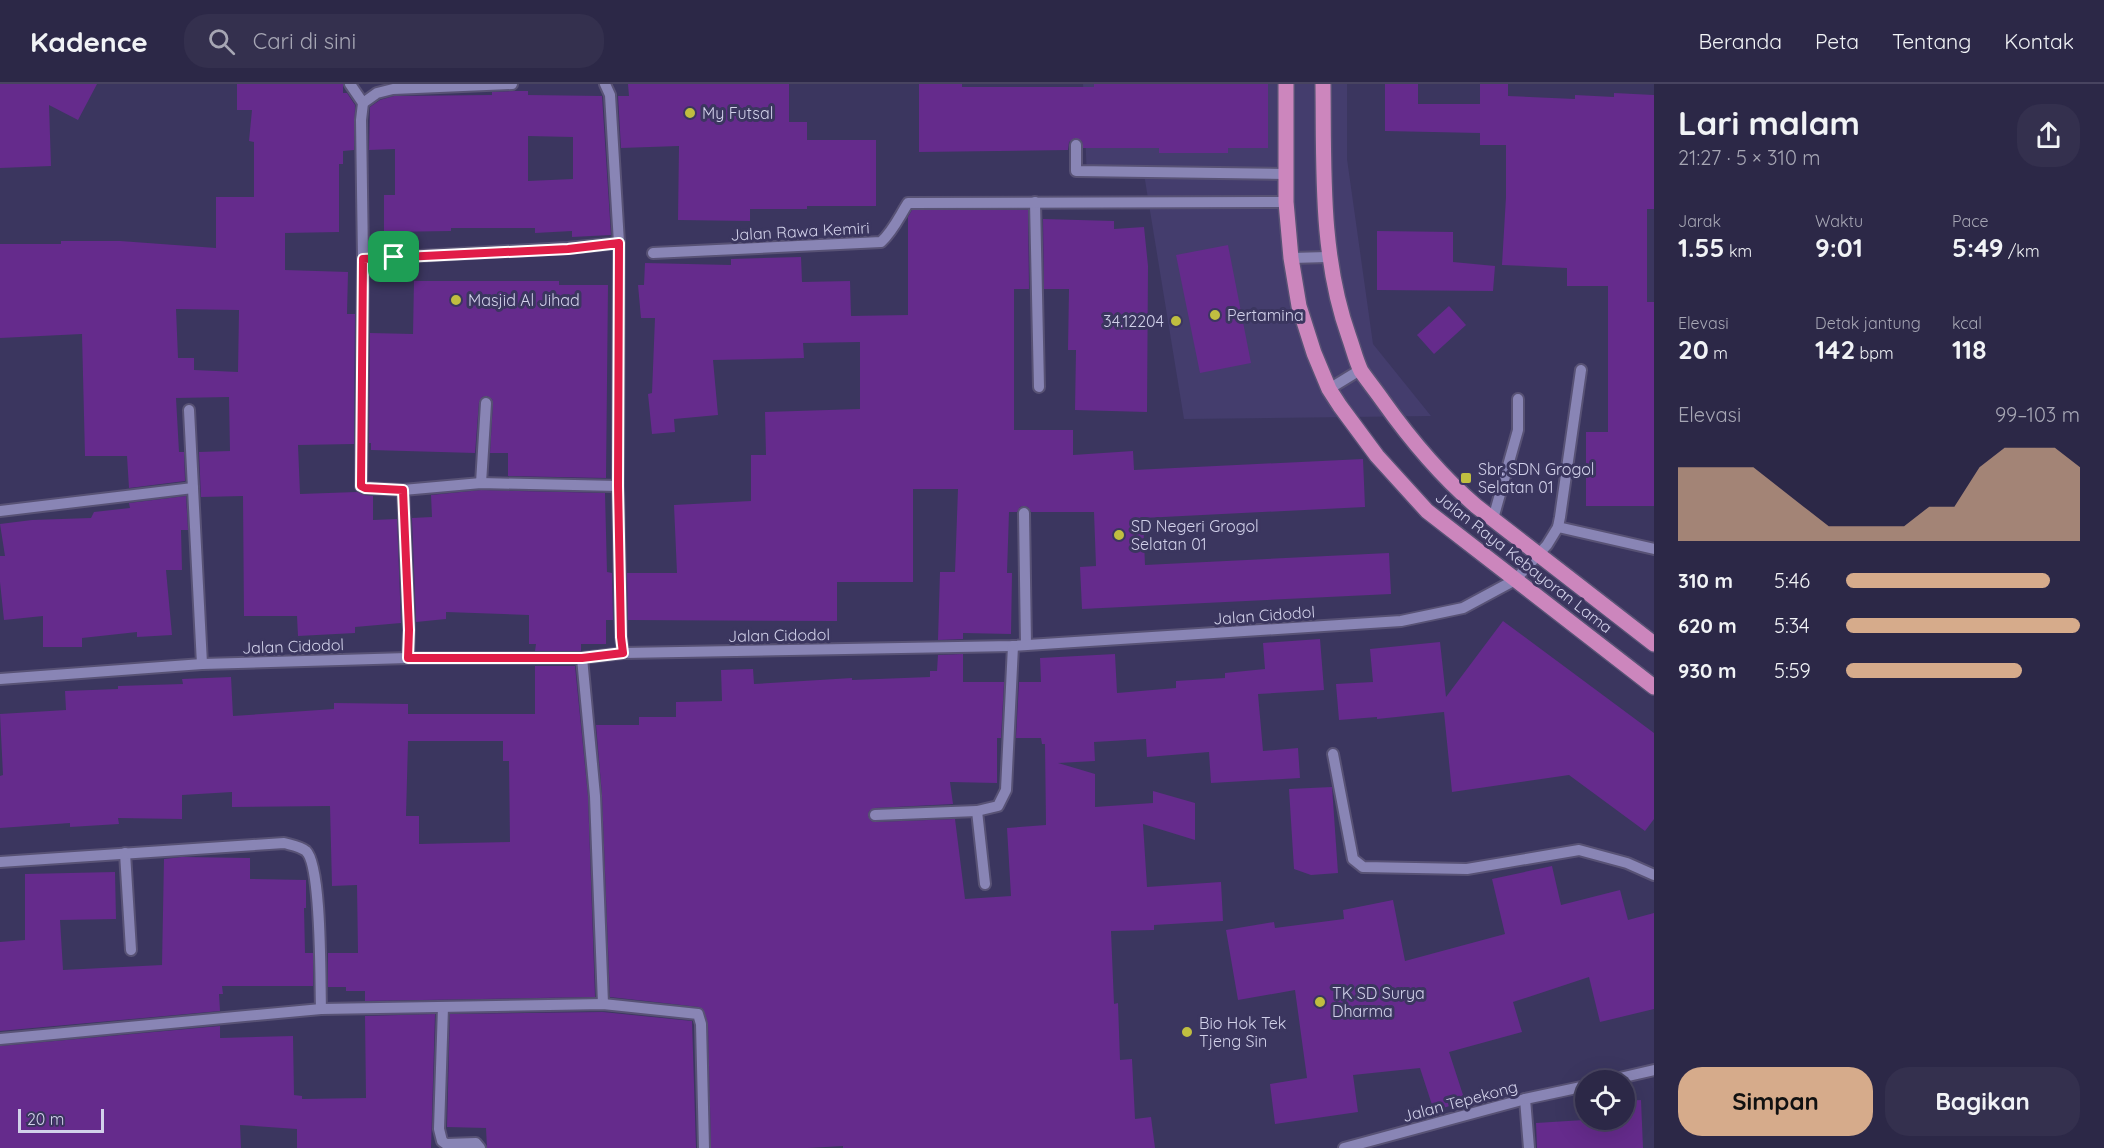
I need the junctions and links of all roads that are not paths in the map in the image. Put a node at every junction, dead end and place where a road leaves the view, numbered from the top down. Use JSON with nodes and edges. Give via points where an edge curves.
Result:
{"nodes":[{"id":1,"x":350,"y":84,"type":"edge"},
{"id":2,"x":512,"y":84,"type":"edge"},
{"id":3,"x":604,"y":84,"type":"edge"},
{"id":4,"x":1286,"y":84,"type":"edge"},
{"id":5,"x":1323,"y":84,"type":"edge"},
{"id":6,"x":363,"y":103,"type":"junction"},
{"id":7,"x":1076,"y":145,"type":"dead end"},
{"id":8,"x":1286,"y":174,"type":"junction"},
{"id":9,"x":1035,"y":202,"type":"junction"},
{"id":10,"x":1286,"y":202,"type":"junction"},
{"id":11,"x":619,"y":243,"type":"junction"},
{"id":12,"x":653,"y":253,"type":"dead end"},
{"id":13,"x":1328,"y":257,"type":"junction"},
{"id":14,"x":1291,"y":258,"type":"junction"},
{"id":15,"x":363,"y":259,"type":"junction"},
{"id":16,"x":1360,"y":370,"type":"junction"},
{"id":17,"x":1581,"y":370,"type":"dead end"},
{"id":18,"x":1039,"y":387,"type":"dead end"},
{"id":19,"x":1329,"y":388,"type":"junction"},
{"id":20,"x":1518,"y":399,"type":"dead end"},
{"id":21,"x":486,"y":403,"type":"dead end"},
{"id":22,"x":189,"y":410,"type":"dead end"},
{"id":23,"x":481,"y":483,"type":"junction"},
{"id":24,"x":618,"y":486,"type":"junction"},
{"id":25,"x":193,"y":488,"type":"junction"},
{"id":26,"x":403,"y":490,"type":"junction"},
{"id":27,"x":0,"y":511,"type":"edge"},
{"id":28,"x":1024,"y":513,"type":"dead end"},
{"id":29,"x":1493,"y":519,"type":"junction"},
{"id":30,"x":1558,"y":527,"type":"junction"},
{"id":31,"x":1654,"y":549,"type":"edge"},
{"id":32,"x":1538,"y":554,"type":"junction"},
{"id":33,"x":1515,"y":580,"type":"junction"},
{"id":34,"x":1654,"y":644,"type":"edge"},
{"id":35,"x":1013,"y":645,"type":"junction"},
{"id":36,"x":1026,"y":645,"type":"junction"},
{"id":37,"x":623,"y":653,"type":"junction"},
{"id":38,"x":408,"y":658,"type":"junction"},
{"id":39,"x":582,"y":658,"type":"junction"},
{"id":40,"x":202,"y":664,"type":"junction"},
{"id":41,"x":0,"y":679,"type":"edge"},
{"id":42,"x":1654,"y":687,"type":"edge"},
{"id":43,"x":1333,"y":754,"type":"dead end"},
{"id":44,"x":977,"y":811,"type":"junction"},
{"id":45,"x":875,"y":815,"type":"dead end"},
{"id":46,"x":125,"y":854,"type":"junction"},
{"id":47,"x":0,"y":862,"type":"edge"},
{"id":48,"x":1654,"y":875,"type":"edge"},
{"id":49,"x":985,"y":884,"type":"dead end"},
{"id":50,"x":131,"y":950,"type":"dead end"},
{"id":51,"x":603,"y":1004,"type":"junction"},
{"id":52,"x":443,"y":1007,"type":"junction"},
{"id":53,"x":321,"y":1009,"type":"junction"},
{"id":54,"x":0,"y":1039,"type":"edge"},
{"id":55,"x":1654,"y":1071,"type":"edge"},
{"id":56,"x":1635,"y":1075,"type":"edge"},
{"id":57,"x":1575,"y":1088,"type":"edge"},
{"id":58,"x":1525,"y":1099,"type":"junction"},
{"id":59,"x":480,"y":1148,"type":"edge"},
{"id":60,"x":704,"y":1148,"type":"edge"},
{"id":61,"x":1344,"y":1148,"type":"edge"},
{"id":62,"x":1529,"y":1148,"type":"edge"}],
"edges":[{"from":1,"to":6,"type":"street"},
{"from":2,"to":6,"type":"street","via":[[393,89],[377,93]]},
{"from":3,"to":11,"type":"street","via":[[610,95]]},
{"from":4,"to":8,"type":"main road","name":"Jalan Raya Kebayoran Lama"},
{"from":5,"to":13,"type":"main road","name":"Jalan Raya Kebayoran Lama"},
{"from":6,"to":15,"type":"street"},
{"from":7,"to":8,"type":"street","via":[[1076,171]]},
{"from":8,"to":10,"type":"main road","name":"Jalan Raya Kebayoran Lama"},
{"from":9,"to":10,"type":"street","name":"Jalan Rawa Kemiri"},
{"from":9,"to":12,"type":"street","name":"Jalan Rawa Kemiri","via":[[908,203],[881,242]]},
{"from":9,"to":18,"type":"street"},
{"from":10,"to":14,"type":"main road","name":"Jalan Raya Kebayoran Lama"},
{"from":11,"to":15,"type":"street"},
{"from":11,"to":24,"type":"street"},
{"from":13,"to":14,"type":"street"},
{"from":13,"to":16,"type":"main road","name":"Jalan Raya Kebayoran Lama","via":[[1340,313]]},
{"from":14,"to":19,"type":"main road","name":"Jalan Raya Kebayoran Lama","via":[[1299,306]]},
{"from":15,"to":26,"type":"street","via":[[361,486]]},
{"from":16,"to":19,"type":"street"},
{"from":16,"to":29,"type":"main road","name":"Jalan Raya Kebayoran Lama","via":[[1433,464]]},
{"from":17,"to":30,"type":"street"},
{"from":19,"to":33,"type":"main road","name":"Jalan Raya Kebayoran Lama","via":[[1377,456],[1427,511]]},
{"from":20,"to":29,"type":"street","via":[[1518,430]]},
{"from":21,"to":23,"type":"street"},
{"from":22,"to":25,"type":"street"},
{"from":23,"to":24,"type":"street"},
{"from":23,"to":26,"type":"street"},
{"from":24,"to":37,"type":"street"},
{"from":25,"to":27,"type":"street"},
{"from":25,"to":40,"type":"street"},
{"from":26,"to":38,"type":"street"},
{"from":28,"to":36,"type":"street"},
{"from":29,"to":32,"type":"main road","name":"Jalan Raya Kebayoran Lama"},
{"from":30,"to":31,"type":"street"},
{"from":30,"to":32,"type":"street","name":"Jalan Cidodol"},
{"from":32,"to":33,"type":"street","name":"Jalan Cidodol"},
{"from":32,"to":34,"type":"main road","name":"Jalan Raya Kebayoran Lama"},
{"from":33,"to":36,"type":"street","name":"Jalan Cidodol","via":[[1463,608],[1401,621]]},
{"from":33,"to":42,"type":"main road","name":"Jalan Raya Kebayoran Lama"},
{"from":35,"to":36,"type":"street","name":"Jalan Cidodol"},
{"from":35,"to":37,"type":"street","name":"Jalan Cidodol"},
{"from":35,"to":44,"type":"street","via":[[1006,790],[998,806]]},
{"from":37,"to":39,"type":"street","name":"Jalan Cidodol"},
{"from":38,"to":39,"type":"street","name":"Jalan Cidodol"},
{"from":38,"to":40,"type":"street","name":"Jalan Cidodol"},
{"from":39,"to":51,"type":"street","via":[[595,796]]},
{"from":40,"to":41,"type":"street","name":"Jalan Cidodol"},
{"from":43,"to":48,"type":"street","via":[[1353,859],[1363,867],[1467,869],[1579,850]]},
{"from":44,"to":45,"type":"street"},
{"from":44,"to":49,"type":"street"},
{"from":46,"to":47,"type":"street"},
{"from":46,"to":50,"type":"street"},
{"from":46,"to":53,"type":"street","via":[[284,843],[306,852],[312,861],[317,893]]},
{"from":51,"to":52,"type":"street"},
{"from":51,"to":60,"type":"street","via":[[699,1014]]},
{"from":52,"to":53,"type":"street"},
{"from":52,"to":59,"type":"street","via":[[438,1129],[446,1144],[476,1143]]},
{"from":53,"to":54,"type":"street"},
{"from":55,"to":56,"type":"street"},
{"from":57,"to":58,"type":"street","name":"Jalan Tepekong"},
{"from":58,"to":61,"type":"street","name":"Jalan Tepekong"},
{"from":58,"to":62,"type":"street"}]}
